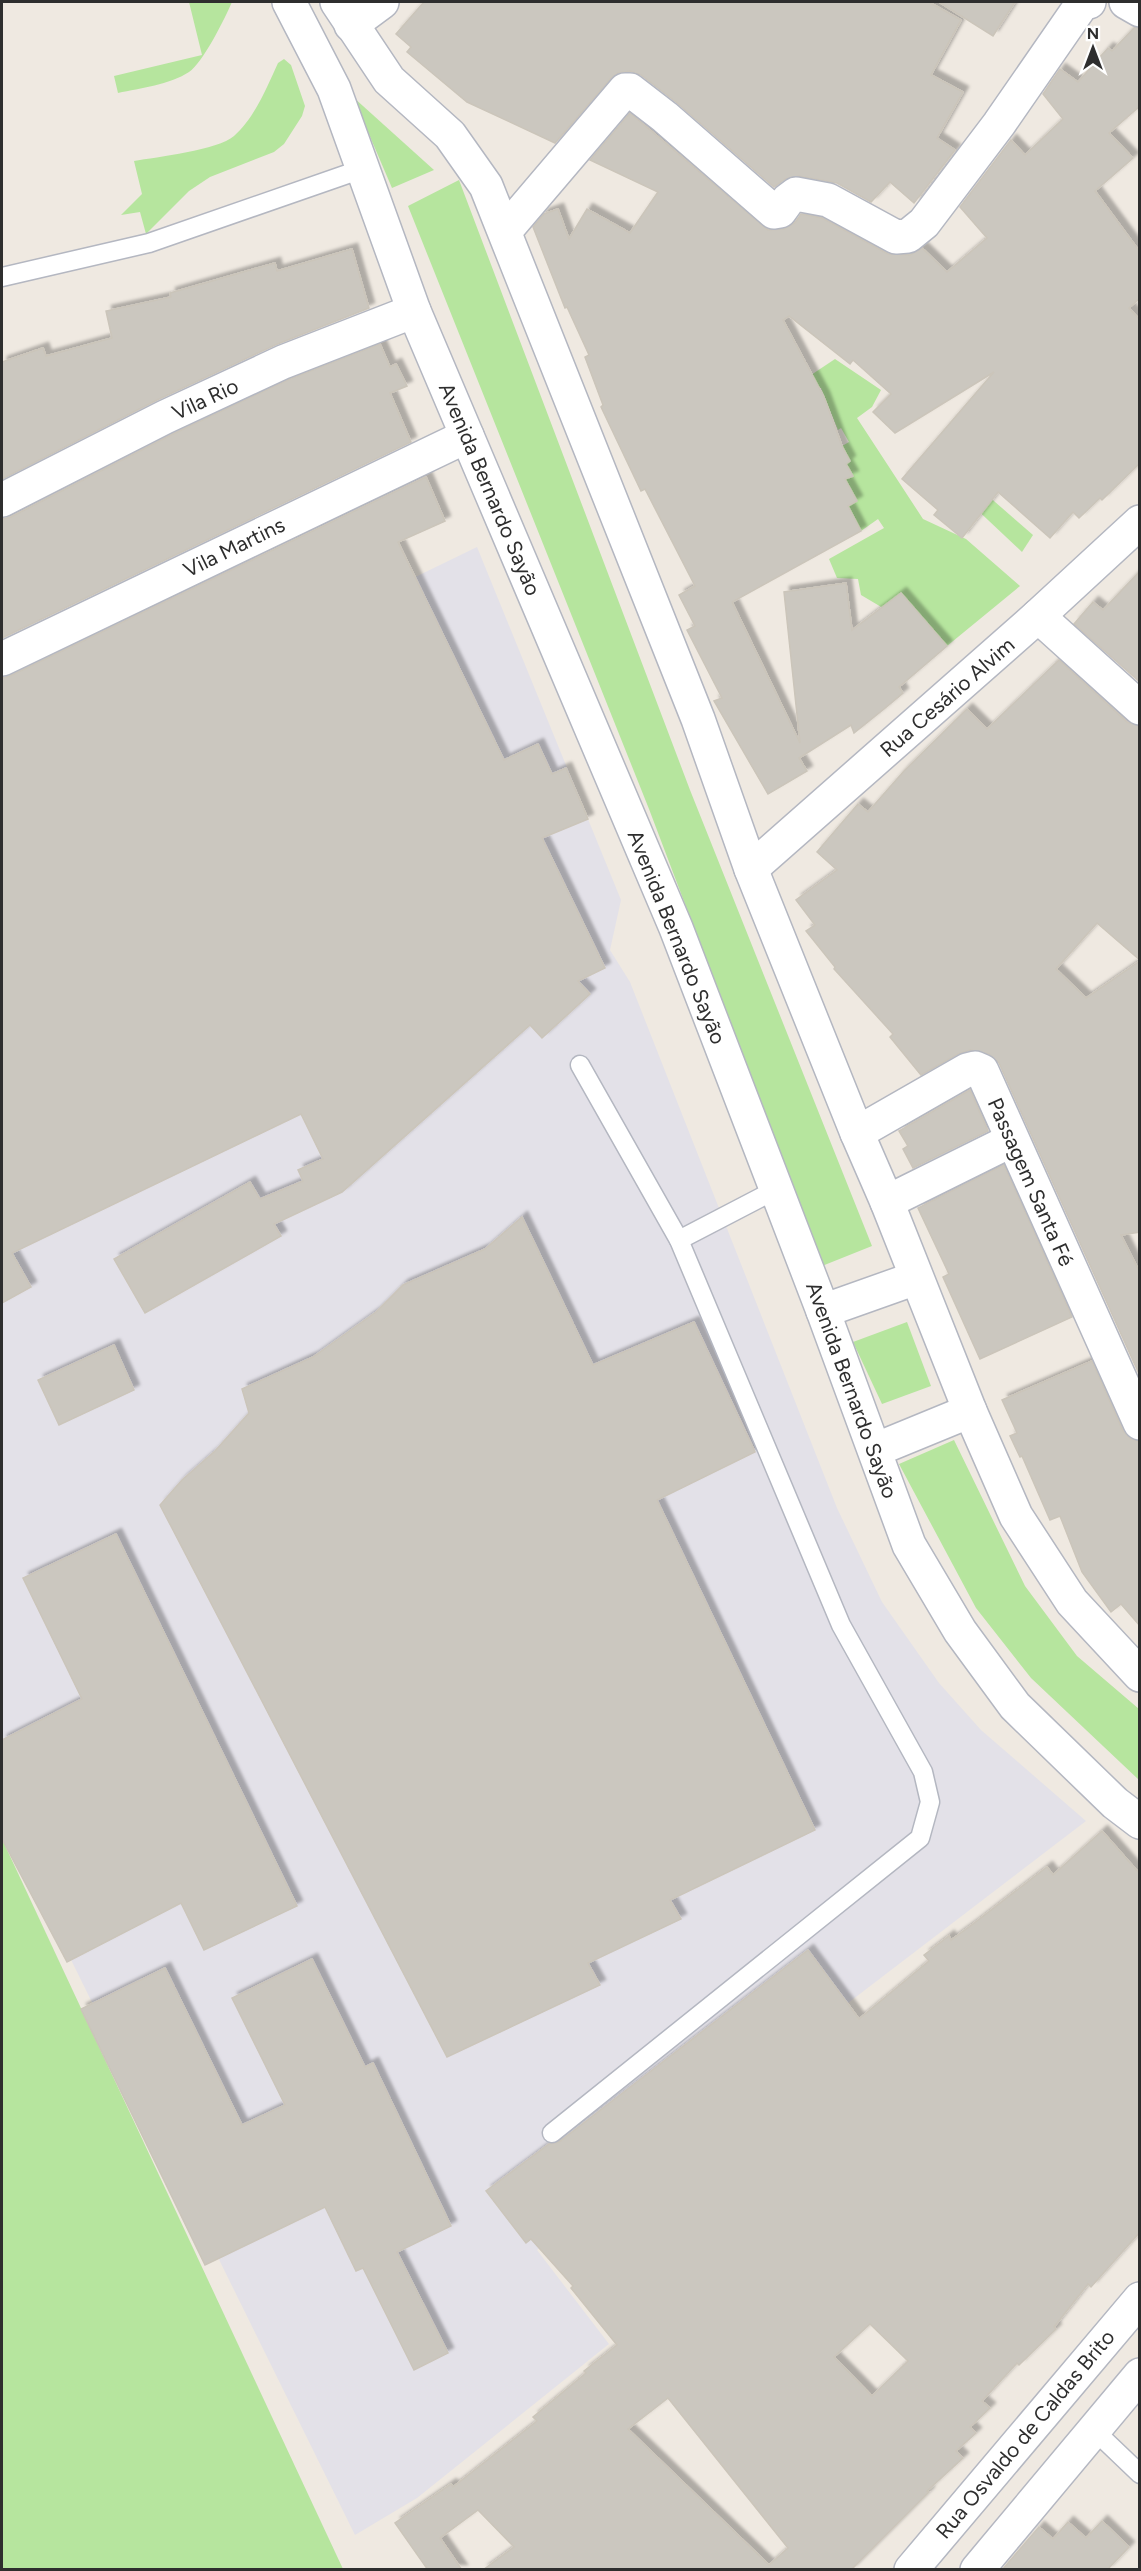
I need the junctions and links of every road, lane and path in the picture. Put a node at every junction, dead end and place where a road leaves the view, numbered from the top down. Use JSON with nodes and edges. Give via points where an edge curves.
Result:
{"nodes":[{"id":1,"x":289,"y":2,"type":"edge"},
{"id":2,"x":382,"y":2,"type":"edge"},
{"id":3,"x":1089,"y":2,"type":"edge"},
{"id":4,"x":1126,"y":2,"type":"edge"},
{"id":5,"x":1140,"y":10,"type":"edge"},
{"id":6,"x":344,"y":13,"type":"edge"},
{"id":7,"x":362,"y":170,"type":"junction"},
{"id":8,"x":505,"y":231,"type":"junction"},
{"id":9,"x":2,"y":276,"type":"edge"},
{"id":10,"x":414,"y":311,"type":"junction"},
{"id":11,"x":467,"y":436,"type":"junction"},
{"id":12,"x":2,"y":500,"type":"edge"},
{"id":13,"x":1140,"y":522,"type":"edge"},
{"id":14,"x":1038,"y":616,"type":"junction"},
{"id":15,"x":2,"y":658,"type":"edge"},
{"id":16,"x":1140,"y":708,"type":"edge"},
{"id":17,"x":752,"y":869,"type":"junction"},
{"id":18,"x":580,"y":1065,"type":"dead end"},
{"id":19,"x":857,"y":1133,"type":"junction"},
{"id":20,"x":1000,"y":1146,"type":"dead end"},
{"id":21,"x":777,"y":1189,"type":"junction"},
{"id":22,"x":888,"y":1202,"type":"junction"},
{"id":23,"x":679,"y":1239,"type":"junction"},
{"id":24,"x":916,"y":1278,"type":"junction"},
{"id":25,"x":823,"y":1311,"type":"junction"},
{"id":26,"x":970,"y":1411,"type":"junction"},
{"id":27,"x":1140,"y":1423,"type":"edge"},
{"id":28,"x":875,"y":1450,"type":"junction"},
{"id":29,"x":1140,"y":1675,"type":"edge"},
{"id":30,"x":1140,"y":1822,"type":"edge"},
{"id":31,"x":552,"y":2133,"type":"dead end"},
{"id":32,"x":1140,"y":2299,"type":"edge"},
{"id":33,"x":1140,"y":2375,"type":"edge"},
{"id":34,"x":1069,"y":2380,"type":"junction"},
{"id":35,"x":1102,"y":2422,"type":"junction"},
{"id":36,"x":1140,"y":2474,"type":"edge"},
{"id":37,"x":911,"y":2570,"type":"edge"},
{"id":38,"x":977,"y":2570,"type":"edge"}],
"edges":[{"from":1,"to":7,"type":"street","name":"Avenida Bernardo Sayão","via":[[334,89]]},
{"from":2,"to":6,"type":"street"},
{"from":3,"to":8,"type":"street","via":[[1082,4],[924,223],[908,236],[896,237],[821,197],[796,194],[780,211],[774,212],[630,90],[625,90]]},
{"from":4,"to":5,"type":"street"},
{"from":6,"to":8,"type":"street","via":[[388,80],[450,135],[486,186]]},
{"from":7,"to":9,"type":"lane","via":[[149,243]]},
{"from":7,"to":10,"type":"street","name":"Avenida Bernardo Sayão"},
{"from":8,"to":17,"type":"street","via":[[698,719]]},
{"from":10,"to":11,"type":"street","name":"Avenida Bernardo Sayão"},
{"from":10,"to":12,"type":"street","name":"Vila Rio","via":[[283,362]]},
{"from":11,"to":15,"type":"street","name":"Vila Martins"},
{"from":11,"to":21,"type":"street","name":"Avenida Bernardo Sayão","via":[[676,928]]},
{"from":13,"to":14,"type":"street","name":"Rua Cesário Alvim"},
{"from":14,"to":16,"type":"street"},
{"from":14,"to":17,"type":"street","name":"Rua Cesário Alvim"},
{"from":17,"to":19,"type":"street"},
{"from":18,"to":23,"type":"lane"},
{"from":19,"to":22,"type":"street"},
{"from":19,"to":27,"type":"street","name":"Passagem Santa Fé","via":[[967,1070],[982,1071]]},
{"from":20,"to":22,"type":"street"},
{"from":21,"to":23,"type":"lane"},
{"from":21,"to":25,"type":"street","name":"Avenida Bernardo Sayão"},
{"from":22,"to":24,"type":"street"},
{"from":23,"to":31,"type":"lane","via":[[841,1625],[923,1772],[930,1802],[920,1838]]},
{"from":24,"to":25,"type":"street"},
{"from":24,"to":26,"type":"street"},
{"from":25,"to":28,"type":"street","name":"Avenida Bernardo Sayão"},
{"from":26,"to":28,"type":"street"},
{"from":26,"to":29,"type":"street","via":[[1016,1516],[1072,1602]]},
{"from":28,"to":30,"type":"street","name":"Avenida Bernardo Sayão","via":[[909,1545],[960,1631],[1015,1706],[1115,1803]]},
{"from":32,"to":34,"type":"street","name":"Rua Osvaldo de Caldas Brito"},
{"from":33,"to":35,"type":"street"},
{"from":34,"to":35,"type":"street"},
{"from":34,"to":37,"type":"street","name":"Rua Osvaldo de Caldas Brito"},
{"from":35,"to":36,"type":"lane"},
{"from":35,"to":38,"type":"street"}]}
